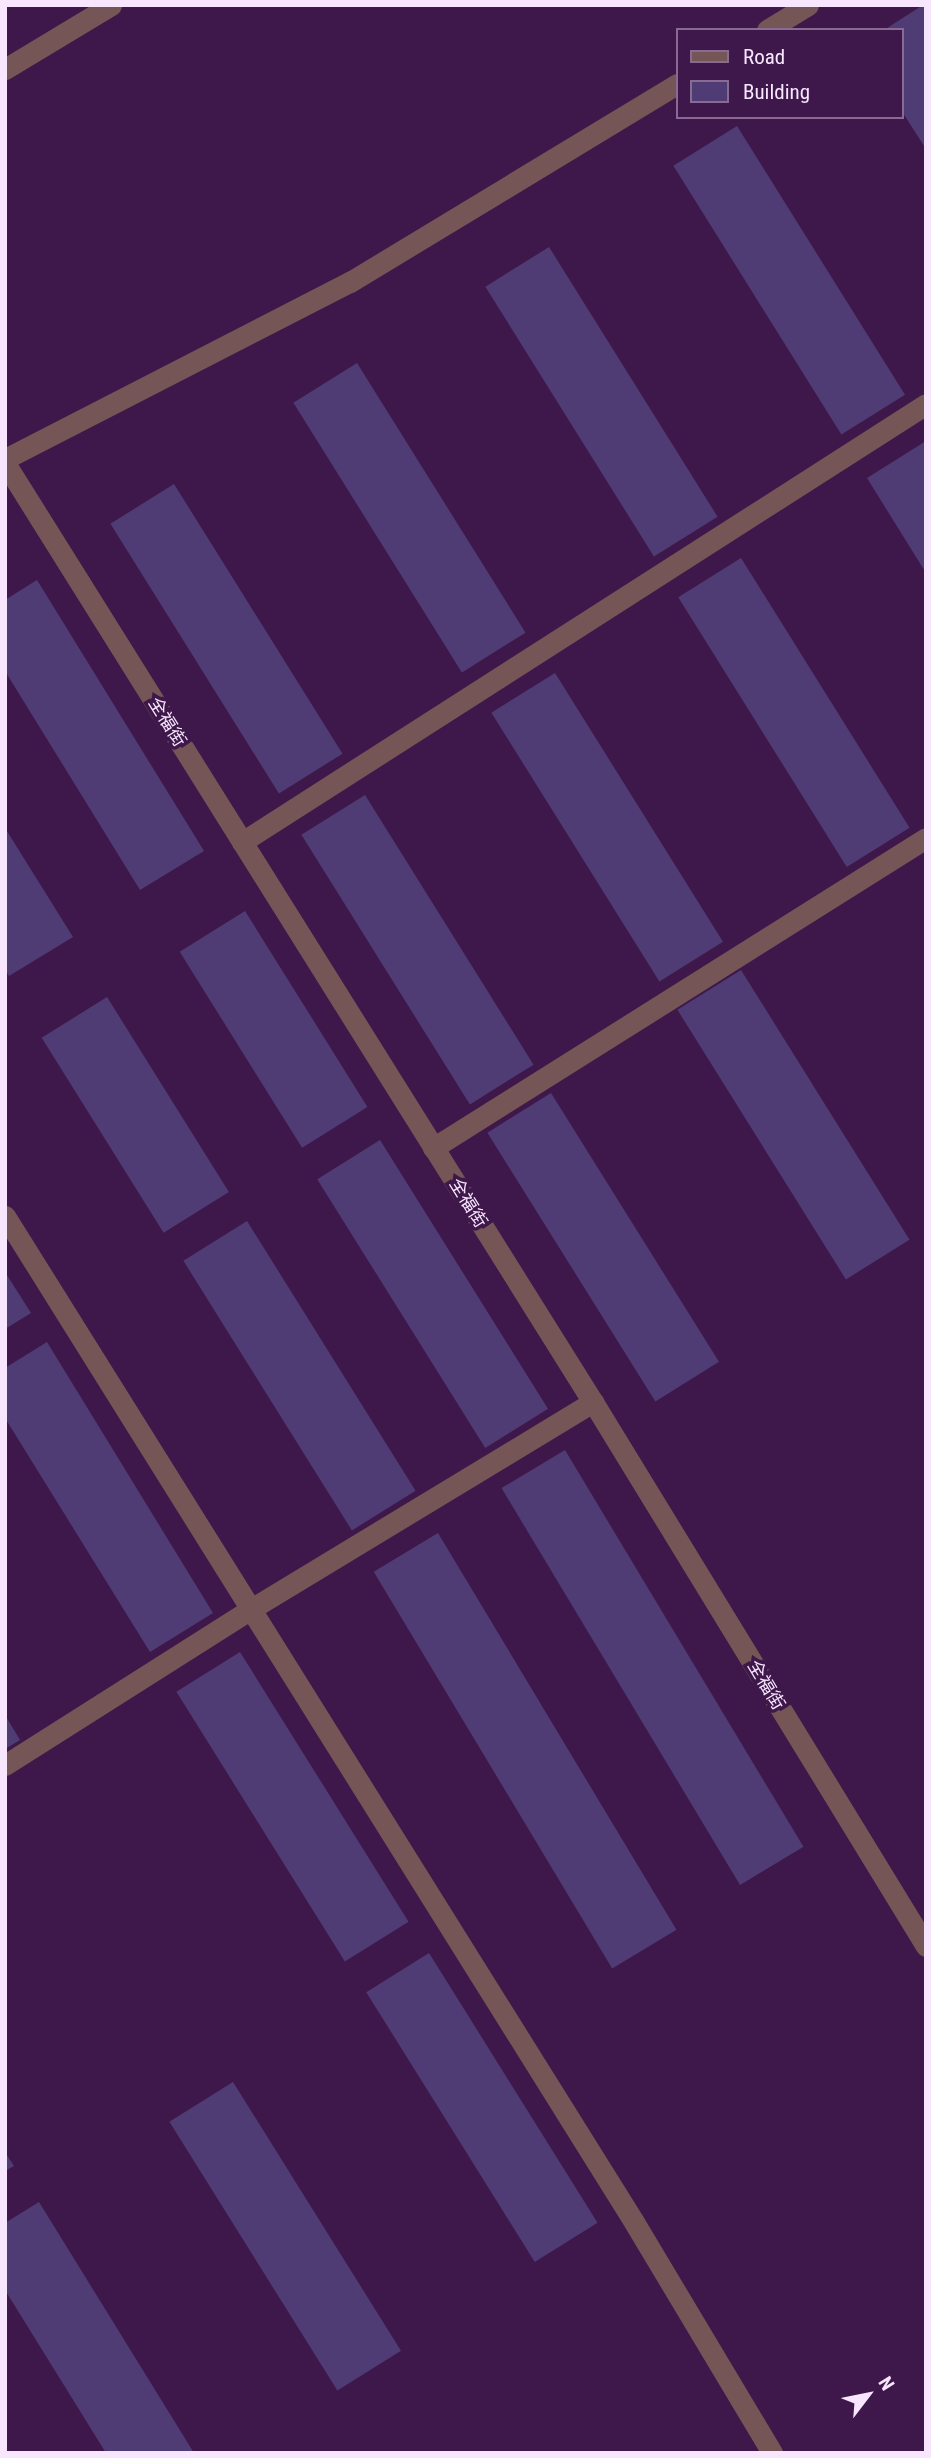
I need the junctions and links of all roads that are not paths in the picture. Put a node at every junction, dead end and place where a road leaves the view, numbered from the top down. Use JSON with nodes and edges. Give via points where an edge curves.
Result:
{"nodes":[{"id":1,"x":111,"y":5,"type":"edge"},
{"id":2,"x":808,"y":5,"type":"edge"},
{"id":3,"x":770,"y":28,"type":"edge"},
{"id":4,"x":5,"y":69,"type":"edge"},
{"id":5,"x":676,"y":85,"type":"edge"},
{"id":6,"x":926,"y":404,"type":"edge"},
{"id":7,"x":5,"y":461,"type":"edge"},
{"id":8,"x":926,"y":838,"type":"edge"},
{"id":9,"x":242,"y":842,"type":"junction"},
{"id":10,"x":433,"y":1148,"type":"junction"},
{"id":11,"x":5,"y":1216,"type":"edge"},
{"id":12,"x":593,"y":1402,"type":"junction"},
{"id":13,"x":251,"y":1608,"type":"junction"},
{"id":14,"x":5,"y":1765,"type":"edge"},
{"id":15,"x":926,"y":1946,"type":"edge"},
{"id":16,"x":772,"y":2453,"type":"edge"}],
"edges":[{"from":1,"to":4,"type":"street"},
{"from":2,"to":3,"type":"street"},
{"from":5,"to":7,"type":"street","via":[[350,282]]},
{"from":6,"to":9,"type":"street"},
{"from":7,"to":9,"type":"street","name":"全福街"},
{"from":8,"to":10,"type":"street"},
{"from":9,"to":10,"type":"street","name":"全福街"},
{"from":10,"to":12,"type":"street","name":"全福街"},
{"from":11,"to":13,"type":"street"},
{"from":12,"to":13,"type":"street"},
{"from":12,"to":15,"type":"street","name":"全福街"},
{"from":13,"to":14,"type":"street"},
{"from":13,"to":16,"type":"street","via":[[634,2222]]}]}
